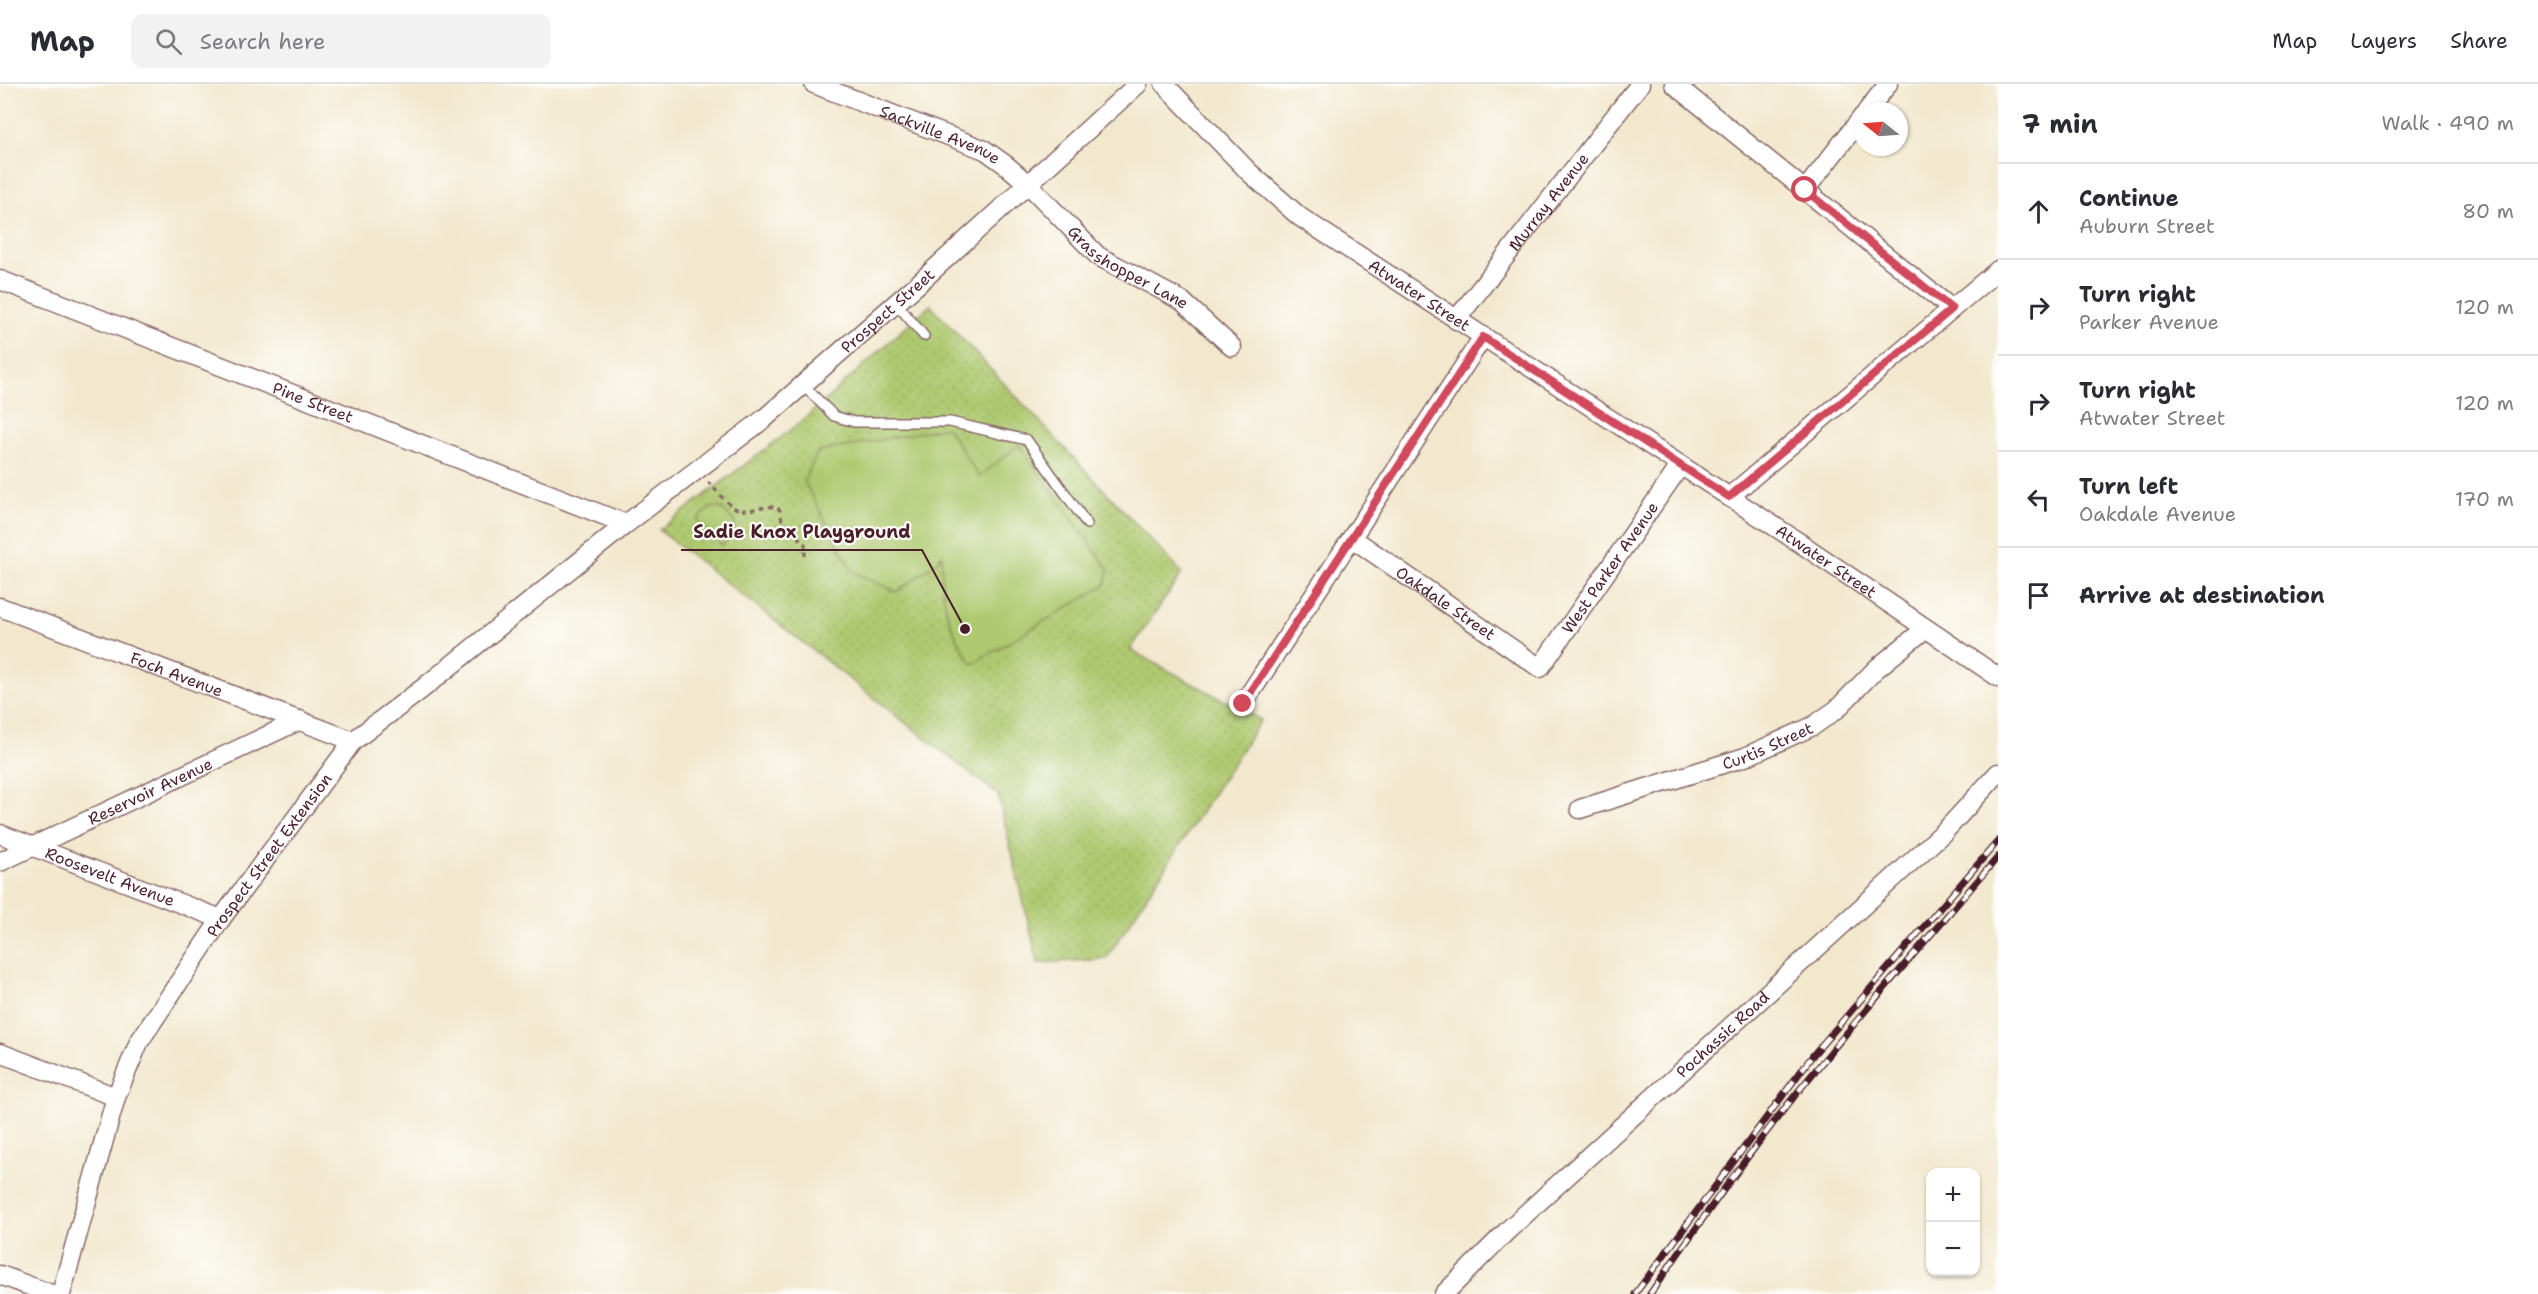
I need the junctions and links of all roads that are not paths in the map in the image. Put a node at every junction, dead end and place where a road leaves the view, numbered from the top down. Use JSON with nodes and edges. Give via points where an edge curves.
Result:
{"nodes":[{"id":1,"x":814,"y":84,"type":"edge"},
{"id":2,"x":1137,"y":84,"type":"edge"},
{"id":3,"x":1164,"y":84,"type":"edge"},
{"id":4,"x":1640,"y":84,"type":"edge"},
{"id":5,"x":1674,"y":84,"type":"edge"},
{"id":6,"x":1888,"y":84,"type":"edge"},
{"id":7,"x":1874,"y":102,"type":"edge"},
{"id":8,"x":1854,"y":127,"type":"edge"},
{"id":9,"x":1028,"y":184,"type":"junction"},
{"id":10,"x":1805,"y":190,"type":"junction"},
{"id":11,"x":1998,"y":270,"type":"edge"},
{"id":12,"x":0,"y":280,"type":"edge"},
{"id":13,"x":896,"y":303,"type":"junction"},
{"id":14,"x":1952,"y":309,"type":"junction"},
{"id":15,"x":1456,"y":320,"type":"junction"},
{"id":16,"x":924,"y":336,"type":"dead end"},
{"id":17,"x":1483,"y":337,"type":"junction"},
{"id":18,"x":1232,"y":347,"type":"dead end"},
{"id":19,"x":802,"y":385,"type":"junction"},
{"id":20,"x":1680,"y":465,"type":"junction"},
{"id":21,"x":1729,"y":497,"type":"junction"},
{"id":22,"x":627,"y":524,"type":"junction"},
{"id":23,"x":1087,"y":524,"type":"dead end"},
{"id":24,"x":1352,"y":538,"type":"junction"},
{"id":25,"x":0,"y":607,"type":"edge"},
{"id":26,"x":1925,"y":629,"type":"junction"},
{"id":27,"x":1540,"y":668,"type":"joint"},
{"id":28,"x":1998,"y":677,"type":"edge"},
{"id":29,"x":1243,"y":704,"type":"dead end"},
{"id":30,"x":300,"y":720,"type":"junction"},
{"id":31,"x":353,"y":741,"type":"junction"},
{"id":32,"x":1998,"y":774,"type":"edge"},
{"id":33,"x":1580,"y":809,"type":"dead end"},
{"id":34,"x":0,"y":834,"type":"edge"},
{"id":35,"x":34,"y":847,"type":"junction"},
{"id":36,"x":0,"y":862,"type":"edge"},
{"id":37,"x":221,"y":919,"type":"junction"},
{"id":38,"x":0,"y":1053,"type":"edge"},
{"id":39,"x":116,"y":1097,"type":"junction"},
{"id":40,"x":0,"y":1275,"type":"edge"},
{"id":41,"x":51,"y":1294,"type":"edge"},
{"id":42,"x":61,"y":1294,"type":"edge"},
{"id":43,"x":1444,"y":1294,"type":"edge"}],
"edges":[{"from":1,"to":9,"type":"street","name":"Sackville Avenue","via":[[985,150]]},
{"from":2,"to":9,"type":"street","name":"Prospect Street"},
{"from":3,"to":15,"type":"street","name":"Atwater Street","via":[[1287,207]]},
{"from":4,"to":15,"type":"street","name":"Murray Avenue"},
{"from":5,"to":10,"type":"street"},
{"from":6,"to":7,"type":"street"},
{"from":8,"to":10,"type":"street"},
{"from":9,"to":13,"type":"street","name":"Prospect Street"},
{"from":9,"to":18,"type":"street","name":"Grasshopper Lane","via":[[1098,256],[1182,301]]},
{"from":10,"to":14,"type":"street"},
{"from":11,"to":14,"type":"street"},
{"from":12,"to":22,"type":"street","name":"Pine Street"},
{"from":13,"to":16,"type":"lane"},
{"from":13,"to":19,"type":"street","name":"Prospect Street"},
{"from":14,"to":21,"type":"street"},
{"from":15,"to":17,"type":"street","name":"Atwater Street"},
{"from":17,"to":20,"type":"street","name":"Atwater Street"},
{"from":17,"to":24,"type":"street"},
{"from":19,"to":22,"type":"street","name":"Prospect Street"},
{"from":19,"to":23,"type":"lane","via":[[834,416],[854,422],[950,422],[1028,440]]},
{"from":20,"to":21,"type":"street","name":"Atwater Street"},
{"from":20,"to":27,"type":"street","name":"West Parker Avenue"},
{"from":21,"to":26,"type":"street","name":"Atwater Street"},
{"from":22,"to":31,"type":"street","name":"Prospect Street Extension"},
{"from":24,"to":27,"type":"street","name":"Oakdale Street"},
{"from":24,"to":29,"type":"street"},
{"from":25,"to":30,"type":"street","name":"Foch Avenue"},
{"from":26,"to":28,"type":"street","name":"Atwater Street"},
{"from":26,"to":33,"type":"street","name":"Curtis Street","via":[[1813,726],[1745,757]]},
{"from":30,"to":31,"type":"street","name":"Foch Avenue"},
{"from":30,"to":35,"type":"street","name":"Reservoir Avenue"},
{"from":31,"to":37,"type":"street","name":"Prospect Street Extension"},
{"from":32,"to":43,"type":"street","name":"Pochassic Road","via":[[1945,831],[1508,1230]]},
{"from":34,"to":35,"type":"street","name":"Roosevelt Avenue"},
{"from":35,"to":36,"type":"street","name":"Reservoir Avenue"},
{"from":35,"to":37,"type":"street","name":"Roosevelt Avenue"},
{"from":37,"to":39,"type":"street","name":"Prospect Street Extension","via":[[139,1042]]},
{"from":38,"to":39,"type":"street"},
{"from":39,"to":42,"type":"street","name":"Prospect Street Extension"},
{"from":40,"to":41,"type":"street"}]}
